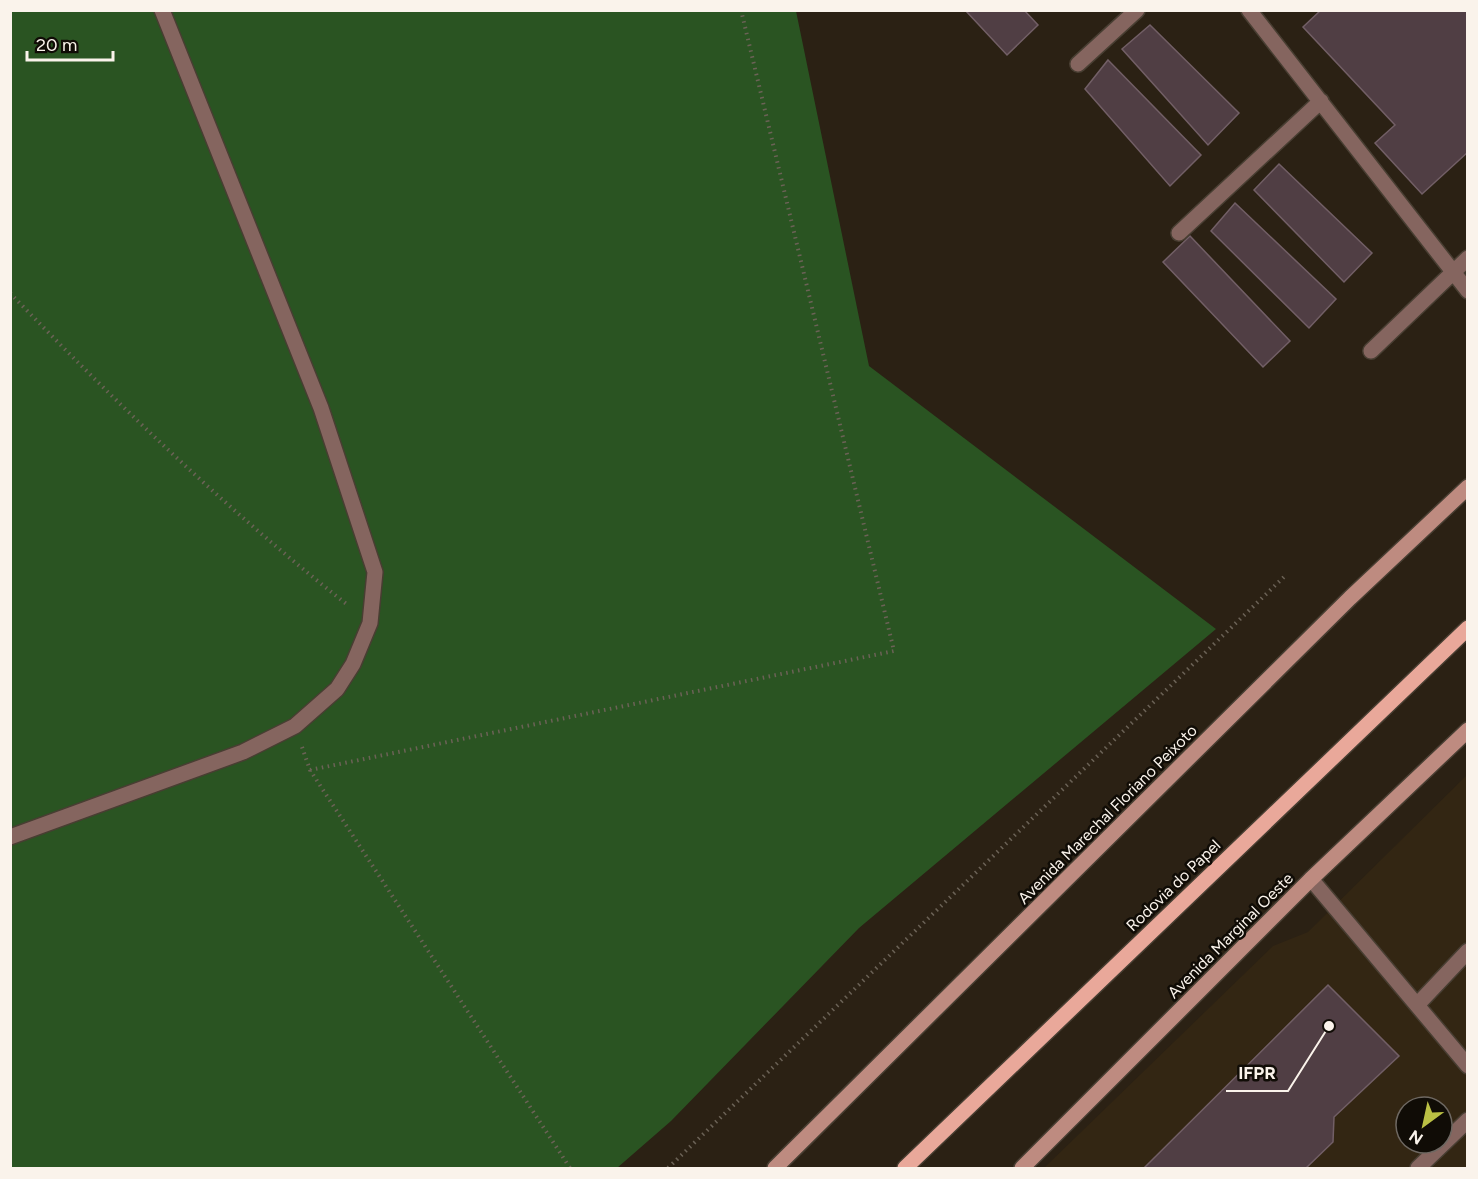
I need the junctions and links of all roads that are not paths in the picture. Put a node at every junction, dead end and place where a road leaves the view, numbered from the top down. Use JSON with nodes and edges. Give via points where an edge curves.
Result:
{"nodes":[{"id":1,"x":162,"y":10,"type":"edge"},
{"id":2,"x":1137,"y":10,"type":"edge"},
{"id":3,"x":1249,"y":10,"type":"edge"},
{"id":4,"x":1078,"y":64,"type":"dead end"},
{"id":5,"x":1321,"y":101,"type":"junction"},
{"id":6,"x":1179,"y":233,"type":"dead end"},
{"id":7,"x":1467,"y":258,"type":"edge"},
{"id":8,"x":1453,"y":273,"type":"junction"},
{"id":9,"x":1467,"y":291,"type":"edge"},
{"id":10,"x":1371,"y":351,"type":"dead end"},
{"id":11,"x":1467,"y":487,"type":"edge"},
{"id":12,"x":1467,"y":628,"type":"edge"},
{"id":13,"x":1467,"y":730,"type":"edge"},
{"id":14,"x":10,"y":837,"type":"edge"},
{"id":15,"x":1311,"y":879,"type":"junction"},
{"id":16,"x":1467,"y":951,"type":"edge"},
{"id":17,"x":1418,"y":1004,"type":"junction"},
{"id":18,"x":1467,"y":1066,"type":"edge"},
{"id":19,"x":1467,"y":1120,"type":"edge"},
{"id":20,"x":775,"y":1168,"type":"edge"},
{"id":21,"x":905,"y":1168,"type":"edge"},
{"id":22,"x":1022,"y":1168,"type":"edge"},
{"id":23,"x":1418,"y":1168,"type":"edge"}],
"edges":[{"from":1,"to":14,"type":"street","via":[[321,408],[375,572],[370,623],[337,690],[295,726],[243,752]]},
{"from":2,"to":4,"type":"street"},
{"from":3,"to":5,"type":"street"},
{"from":5,"to":6,"type":"street"},
{"from":5,"to":8,"type":"street"},
{"from":7,"to":8,"type":"street"},
{"from":8,"to":9,"type":"street"},
{"from":8,"to":10,"type":"street"},
{"from":11,"to":20,"type":"main road","name":"Avenida Marechal Floriano Peixoto"},
{"from":12,"to":21,"type":"main road","name":"Rodovia do Papel"},
{"from":13,"to":15,"type":"main road","name":"Avenida Marginal Oeste"},
{"from":15,"to":17,"type":"street"},
{"from":15,"to":22,"type":"main road","name":"Avenida Marginal Oeste"},
{"from":16,"to":17,"type":"street"},
{"from":17,"to":18,"type":"street"},
{"from":19,"to":23,"type":"street"}]}
